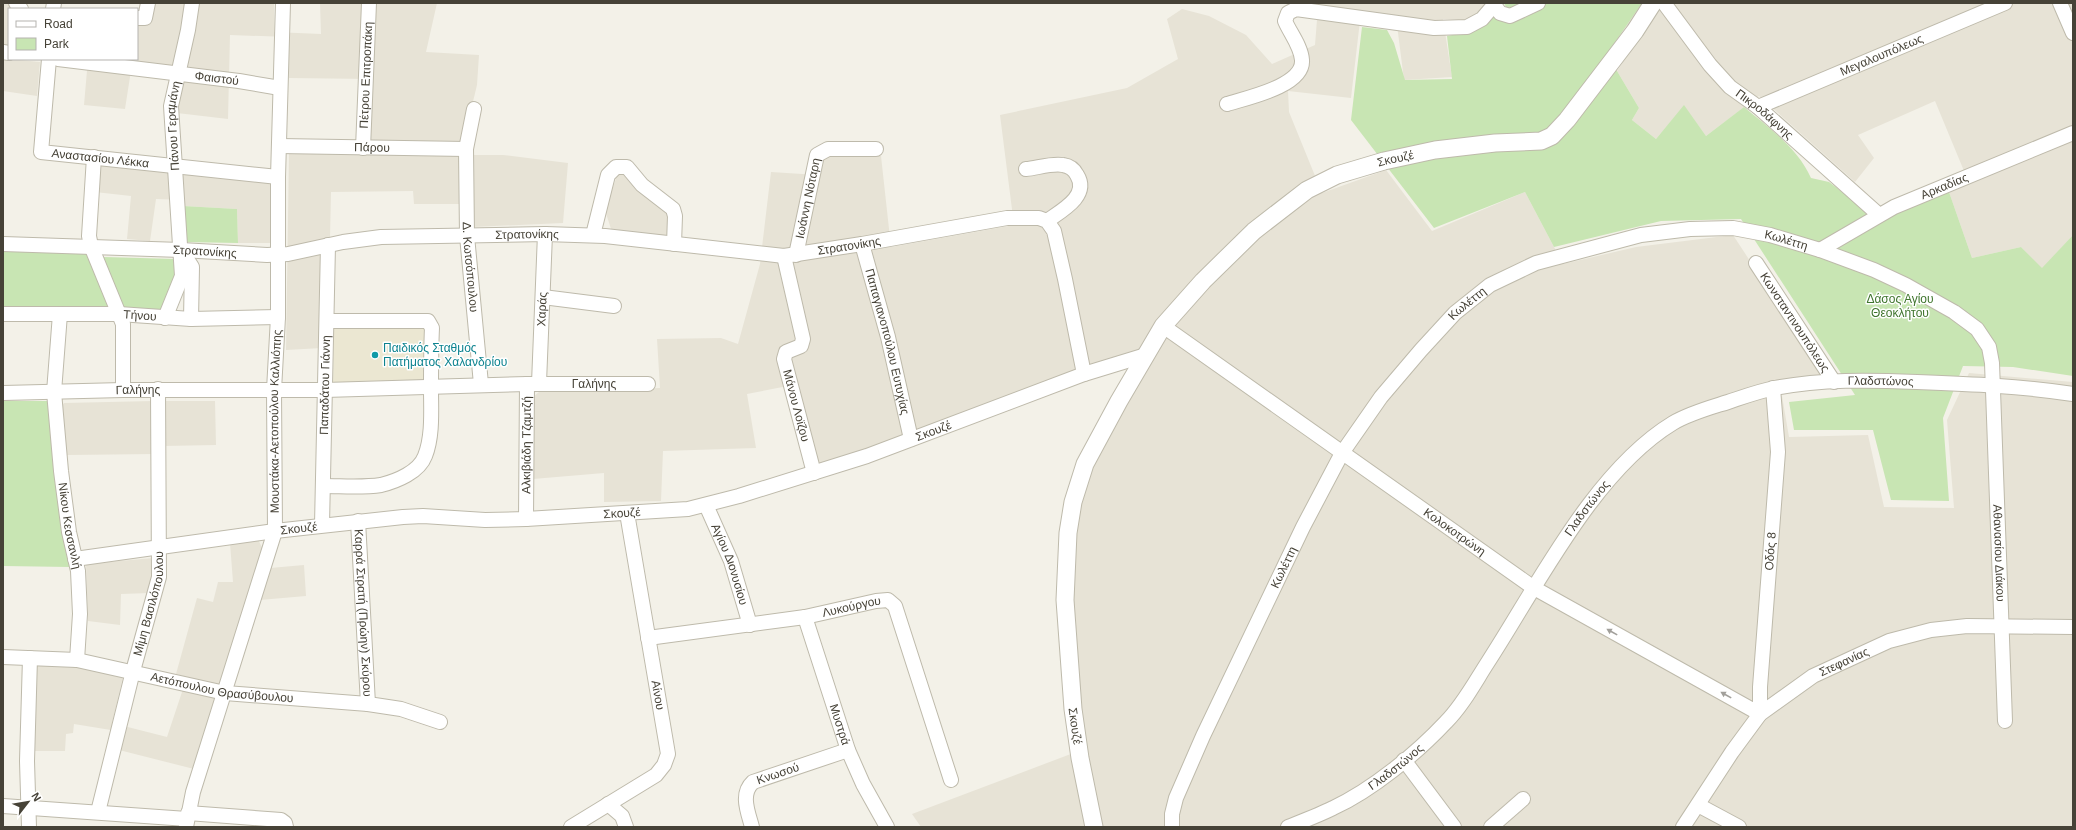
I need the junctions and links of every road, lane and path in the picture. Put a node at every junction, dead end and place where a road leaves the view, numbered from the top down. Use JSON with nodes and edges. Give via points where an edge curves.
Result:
{"nodes":[{"id":1,"x":148,"y":3,"type":"edge"},
{"id":2,"x":192,"y":3,"type":"edge"},
{"id":3,"x":283,"y":3,"type":"edge"},
{"id":4,"x":369,"y":3,"type":"edge"},
{"id":5,"x":1538,"y":3,"type":"edge"},
{"id":6,"x":1653,"y":3,"type":"edge"},
{"id":7,"x":1664,"y":3,"type":"edge"},
{"id":8,"x":2005,"y":3,"type":"edge"},
{"id":9,"x":2060,"y":3,"type":"edge"},
{"id":10,"x":1494,"y":4,"type":"edge"},
{"id":11,"x":138,"y":18,"type":"edge"},
{"id":12,"x":2073,"y":33,"type":"edge"},
{"id":13,"x":49,"y":60,"type":"edge"},
{"id":14,"x":66,"y":60,"type":"edge"},
{"id":15,"x":177,"y":74,"type":"junction"},
{"id":16,"x":280,"y":88,"type":"junction"},
{"id":17,"x":1227,"y":104,"type":"dead end"},
{"id":18,"x":1758,"y":107,"type":"junction"},
{"id":19,"x":474,"y":109,"type":"dead end"},
{"id":20,"x":2073,"y":133,"type":"edge"},
{"id":21,"x":279,"y":146,"type":"junction"},
{"id":22,"x":363,"y":148,"type":"junction"},
{"id":23,"x":466,"y":149,"type":"junction"},
{"id":24,"x":876,"y":149,"type":"dead end"},
{"id":25,"x":94,"y":157,"type":"junction"},
{"id":26,"x":175,"y":166,"type":"junction"},
{"id":27,"x":1026,"y":169,"type":"dead end"},
{"id":28,"x":278,"y":177,"type":"junction"},
{"id":29,"x":1878,"y":214,"type":"junction"},
{"id":30,"x":1047,"y":222,"type":"junction"},
{"id":31,"x":546,"y":234,"type":"junction"},
{"id":32,"x":593,"y":235,"type":"junction"},
{"id":33,"x":467,"y":236,"type":"junction"},
{"id":34,"x":3,"y":244,"type":"edge"},
{"id":35,"x":674,"y":244,"type":"junction"},
{"id":36,"x":862,"y":244,"type":"junction"},
{"id":37,"x":328,"y":245,"type":"junction"},
{"id":38,"x":91,"y":246,"type":"junction"},
{"id":39,"x":181,"y":250,"type":"junction"},
{"id":40,"x":1820,"y":250,"type":"junction"},
{"id":41,"x":278,"y":254,"type":"junction"},
{"id":42,"x":790,"y":255,"type":"junction"},
{"id":43,"x":1756,"y":263,"type":"dead end"},
{"id":44,"x":543,"y":296,"type":"junction"},
{"id":45,"x":614,"y":306,"type":"dead end"},
{"id":46,"x":3,"y":314,"type":"edge"},
{"id":47,"x":60,"y":314,"type":"junction"},
{"id":48,"x":119,"y":314,"type":"junction"},
{"id":49,"x":278,"y":317,"type":"junction"},
{"id":50,"x":165,"y":318,"type":"junction"},
{"id":51,"x":191,"y":319,"type":"junction"},
{"id":52,"x":326,"y":320,"type":"junction"},
{"id":53,"x":1163,"y":326,"type":"junction"},
{"id":54,"x":1146,"y":355,"type":"junction"},
{"id":55,"x":1084,"y":374,"type":"junction"},
{"id":56,"x":1834,"y":382,"type":"junction"},
{"id":57,"x":533,"y":383,"type":"junction"},
{"id":58,"x":481,"y":384,"type":"junction"},
{"id":59,"x":648,"y":384,"type":"dead end"},
{"id":60,"x":1992,"y":385,"type":"junction"},
{"id":61,"x":431,"y":386,"type":"junction"},
{"id":62,"x":1773,"y":388,"type":"junction"},
{"id":63,"x":158,"y":389,"type":"junction"},
{"id":64,"x":123,"y":390,"type":"junction"},
{"id":65,"x":274,"y":390,"type":"junction"},
{"id":66,"x":325,"y":390,"type":"junction"},
{"id":67,"x":3,"y":392,"type":"edge"},
{"id":68,"x":54,"y":392,"type":"junction"},
{"id":69,"x":2073,"y":394,"type":"edge"},
{"id":70,"x":911,"y":439,"type":"junction"},
{"id":71,"x":1342,"y":453,"type":"junction"},
{"id":72,"x":814,"y":473,"type":"junction"},
{"id":73,"x":323,"y":486,"type":"junction"},
{"id":74,"x":706,"y":505,"type":"junction"},
{"id":75,"x":627,"y":513,"type":"junction"},
{"id":76,"x":526,"y":519,"type":"junction"},
{"id":77,"x":358,"y":521,"type":"junction"},
{"id":78,"x":322,"y":526,"type":"junction"},
{"id":79,"x":275,"y":531,"type":"junction"},
{"id":80,"x":159,"y":548,"type":"junction"},
{"id":81,"x":75,"y":559,"type":"junction"},
{"id":82,"x":1534,"y":588,"type":"junction"},
{"id":83,"x":805,"y":617,"type":"junction"},
{"id":84,"x":750,"y":625,"type":"junction"},
{"id":85,"x":2001,"y":626,"type":"junction"},
{"id":86,"x":2073,"y":627,"type":"edge"},
{"id":87,"x":648,"y":638,"type":"junction"},
{"id":88,"x":3,"y":658,"type":"edge"},
{"id":89,"x":30,"y":658,"type":"junction"},
{"id":90,"x":77,"y":660,"type":"junction"},
{"id":91,"x":133,"y":671,"type":"junction"},
{"id":92,"x":226,"y":693,"type":"junction"},
{"id":93,"x":368,"y":704,"type":"junction"},
{"id":94,"x":1760,"y":714,"type":"junction"},
{"id":95,"x":2005,"y":721,"type":"dead end"},
{"id":96,"x":440,"y":722,"type":"dead end"},
{"id":97,"x":848,"y":750,"type":"junction"},
{"id":98,"x":1404,"y":760,"type":"junction"},
{"id":99,"x":951,"y":780,"type":"dead end"},
{"id":100,"x":1523,"y":799,"type":"dead end"},
{"id":101,"x":608,"y":804,"type":"junction"},
{"id":102,"x":1698,"y":804,"type":"junction"},
{"id":103,"x":3,"y":806,"type":"edge"},
{"id":104,"x":28,"y":807,"type":"junction"},
{"id":105,"x":98,"y":812,"type":"junction"},
{"id":106,"x":187,"y":820,"type":"edge"},
{"id":107,"x":285,"y":824,"type":"edge"},
{"id":108,"x":29,"y":827,"type":"edge"},
{"id":109,"x":571,"y":827,"type":"edge"},
{"id":110,"x":626,"y":827,"type":"edge"},
{"id":111,"x":752,"y":827,"type":"edge"},
{"id":112,"x":887,"y":827,"type":"edge"},
{"id":113,"x":1094,"y":827,"type":"edge"},
{"id":114,"x":1172,"y":827,"type":"edge"},
{"id":115,"x":1288,"y":827,"type":"edge"},
{"id":116,"x":1454,"y":827,"type":"edge"},
{"id":117,"x":1491,"y":827,"type":"edge"},
{"id":118,"x":1683,"y":827,"type":"edge"},
{"id":119,"x":1739,"y":827,"type":"edge"}],
"edges":[{"from":1,"to":11,"type":"street","via":[[146,18]]},
{"from":2,"to":15,"type":"street","name":"Πάνου Γεραμάνη"},
{"from":3,"to":16,"type":"street","name":"Μουστάκα-Αετοπούλου Καλλιόπης"},
{"from":4,"to":22,"type":"street","name":"Πέτρου Επιτροπάκη"},
{"from":5,"to":10,"type":"street","via":[[1510,16],[1500,13]]},
{"from":6,"to":53,"type":"street","name":"Σκουζέ","via":[[1560,129],[1552,136],[1540,141],[1435,150],[1337,175],[1307,190],[1254,231],[1203,281]]},
{"from":7,"to":18,"type":"street","name":"Πικροδάφνης","via":[[1720,77]]},
{"from":8,"to":18,"type":"street","name":"Μεγαλουπόλεως"},
{"from":9,"to":12,"type":"street"},
{"from":10,"to":17,"type":"street","via":[[1482,19],[1467,27],[1434,28],[1296,9],[1288,13],[1285,21],[1299,47],[1302,61],[1297,74],[1285,85]]},
{"from":13,"to":25,"type":"street","name":"Αναστασίου Λέκκα","via":[[42,152]]},
{"from":14,"to":15,"type":"street","name":"Φαιστού"},
{"from":15,"to":16,"type":"street","name":"Φαιστού"},
{"from":15,"to":26,"type":"street","name":"Πάνου Γεραμάνη","via":[[171,106]]},
{"from":16,"to":21,"type":"street","name":"Μουστάκα-Αετοπούλου Καλλιόπης"},
{"from":18,"to":29,"type":"street","name":"Πικροδάφνης"},
{"from":19,"to":23,"type":"street","name":"Δ. Κωτσόπουλου"},
{"from":20,"to":29,"type":"street","name":"Αρκαδίας"},
{"from":21,"to":22,"type":"street","name":"Πάρου"},
{"from":21,"to":28,"type":"street","name":"Μουστάκα-Αετοπούλου Καλλιόπης"},
{"from":22,"to":23,"type":"street","name":"Πάρου"},
{"from":23,"to":33,"type":"street","name":"Δ. Κωτσόπουλου"},
{"from":24,"to":42,"type":"street","name":"Ιωάννη Νόταρη","via":[[828,149],[817,155]]},
{"from":25,"to":26,"type":"street","name":"Αναστασίου Λέκκα"},
{"from":25,"to":38,"type":"street","via":[[89,229]]},
{"from":26,"to":28,"type":"street","name":"Αναστασίου Λέκκα"},
{"from":26,"to":39,"type":"street","name":"Πάνου Γεραμάνη"},
{"from":27,"to":30,"type":"street","via":[[1065,165],[1074,169],[1081,181],[1080,193]]},
{"from":28,"to":41,"type":"street","name":"Μουστάκα-Αετοπούλου Καλλιόπης"},
{"from":29,"to":40,"type":"street","name":"Αρκαδίας"},
{"from":30,"to":36,"type":"street","name":"Στρατονίκης","via":[[1039,218],[1007,218]]},
{"from":30,"to":55,"type":"street","via":[[1054,231]]},
{"from":31,"to":32,"type":"street","name":"Στρατονίκης"},
{"from":31,"to":33,"type":"street","name":"Στρατονίκης"},
{"from":31,"to":44,"type":"street","name":"Χαράς"},
{"from":32,"to":35,"type":"street","name":"Στρατονίκης"},
{"from":32,"to":35,"type":"street","via":[[608,175],[616,167],[624,166],[632,171],[642,185],[673,209]]},
{"from":33,"to":37,"type":"street","name":"Στρατονίκης","via":[[381,238]]},
{"from":33,"to":58,"type":"street","name":"Δ. Κωτσόπουλου"},
{"from":34,"to":38,"type":"street","name":"Στρατονίκης"},
{"from":35,"to":42,"type":"street","name":"Στρατονίκης"},
{"from":36,"to":42,"type":"street","name":"Στρατονίκης"},
{"from":36,"to":70,"type":"street","name":"Παπαγιανοπούλου Ευτυχίας","via":[[888,336]]},
{"from":37,"to":41,"type":"street","name":"Στρατονίκης"},
{"from":37,"to":52,"type":"street","name":"Παπαδάτου Γιάννη"},
{"from":38,"to":39,"type":"street","name":"Στρατονίκης"},
{"from":38,"to":48,"type":"street"},
{"from":39,"to":41,"type":"street","name":"Στρατονίκης"},
{"from":39,"to":50,"type":"street","name":"Πάνου Γεραμάνη","via":[[182,276]]},
{"from":39,"to":51,"type":"street","via":[[192,267]]},
{"from":40,"to":60,"type":"street","name":"Κωλέττη","via":[[1906,285],[1954,312],[1977,329],[1989,347]]},
{"from":40,"to":71,"type":"street","name":"Κωλέττη","via":[[1770,235],[1733,228],[1690,229],[1641,235],[1536,263],[1490,285],[1455,313],[1381,397]]},
{"from":41,"to":49,"type":"street","name":"Μουστάκα-Αετοπούλου Καλλιόπης"},
{"from":42,"to":72,"type":"street","name":"Μάνου Λοϊζου","via":[[803,340],[801,346],[786,352],[784,359]]},
{"from":43,"to":56,"type":"street","name":"Κωνσταντινουπόλεως"},
{"from":44,"to":45,"type":"street"},
{"from":44,"to":57,"type":"street","name":"Χαράς"},
{"from":46,"to":47,"type":"street","name":"Τήνου"},
{"from":47,"to":48,"type":"street","name":"Τήνου"},
{"from":47,"to":68,"type":"street","name":"Νίκου Κεσσανλή"},
{"from":48,"to":50,"type":"street","name":"Τήνου"},
{"from":48,"to":64,"type":"street","via":[[123,324]]},
{"from":49,"to":51,"type":"street","name":"Τήνου"},
{"from":49,"to":65,"type":"street","name":"Μουστάκα-Αετοπούλου Καλλιόπης"},
{"from":50,"to":51,"type":"street","name":"Τήνου"},
{"from":52,"to":61,"type":"street","via":[[428,321],[432,328]]},
{"from":52,"to":66,"type":"street","name":"Παπαδάτου Γιάννη"},
{"from":53,"to":54,"type":"street","name":"Σκουζέ"},
{"from":53,"to":71,"type":"street","name":"Κολοκοτρώνη"},
{"from":54,"to":55,"type":"street","name":"Σκουζέ"},
{"from":54,"to":113,"type":"street","name":"Σκουζέ","via":[[1085,464],[1073,502],[1068,533],[1065,600],[1073,709]]},
{"from":55,"to":70,"type":"street","name":"Σκουζέ"},
{"from":56,"to":60,"type":"street","name":"Γλαδστώνος"},
{"from":56,"to":62,"type":"street","name":"Γλαδστώνος","via":[[1809,382]]},
{"from":57,"to":58,"type":"street","name":"Γαλήνης"},
{"from":57,"to":59,"type":"street","name":"Γαλήνης"},
{"from":57,"to":76,"type":"street","name":"Αλκιβιάδη Τζαμτζή"},
{"from":58,"to":61,"type":"street","name":"Γαλήνης"},
{"from":60,"to":69,"type":"street","name":"Γλαδστώνος"},
{"from":60,"to":85,"type":"street","name":"Αθανασίου Διάκου"},
{"from":61,"to":66,"type":"street","name":"Γαλήνης"},
{"from":61,"to":73,"type":"street","via":[[429,438],[425,456],[419,465],[406,475],[382,484],[359,487]]},
{"from":62,"to":82,"type":"street","name":"Γλαδστώνος","via":[[1702,410],[1673,423],[1644,445],[1617,470],[1592,500]]},
{"from":62,"to":94,"type":"street","name":"Οδός 8","via":[[1778,452]]},
{"from":63,"to":64,"type":"street","name":"Γαλήνης"},
{"from":63,"to":65,"type":"street","name":"Γαλήνης"},
{"from":63,"to":80,"type":"street","name":"Μίμη Βασιλόπουλου"},
{"from":64,"to":68,"type":"street","name":"Γαλήνης"},
{"from":65,"to":66,"type":"street","name":"Γαλήνης"},
{"from":65,"to":79,"type":"street","name":"Μουστάκα-Αετοπούλου Καλλιόπης"},
{"from":66,"to":73,"type":"street","name":"Παπαδάτου Γιάννη"},
{"from":67,"to":68,"type":"street","name":"Γαλήνης"},
{"from":68,"to":81,"type":"street","name":"Νίκου Κεσσανλή","via":[[61,471]]},
{"from":70,"to":72,"type":"street","name":"Σκουζέ"},
{"from":71,"to":82,"type":"street","name":"Κολοκοτρώνη"},
{"from":71,"to":114,"type":"street","name":"Κωλέττη","via":[[1209,722],[1176,798]]},
{"from":72,"to":74,"type":"street","name":"Σκουζέ"},
{"from":73,"to":78,"type":"street","name":"Παπαδάτου Γιάννη"},
{"from":74,"to":75,"type":"street","name":"Σκουζέ","via":[[676,511]]},
{"from":74,"to":84,"type":"street","name":"Αγίου Διονυσίου","via":[[731,561]]},
{"from":75,"to":76,"type":"street","name":"Σκουζέ"},
{"from":75,"to":87,"type":"street","name":"Αίνου"},
{"from":76,"to":77,"type":"street","name":"Σκουζέ","via":[[485,520],[423,516]]},
{"from":77,"to":78,"type":"street","name":"Σκουζέ"},
{"from":77,"to":93,"type":"street","name":"Καρρά Στρατή (Πρώην) Σκύρου"},
{"from":78,"to":79,"type":"street","name":"Σκουζέ"},
{"from":79,"to":80,"type":"street","name":"Σκουζέ"},
{"from":79,"to":92,"type":"street","name":"Μουστάκα-Αετοπούλου Καλλιόπης"},
{"from":80,"to":81,"type":"street","name":"Σκουζέ"},
{"from":80,"to":91,"type":"street","name":"Μίμη Βασιλόπουλου","via":[[159,577]]},
{"from":81,"to":90,"type":"street","name":"Νίκου Κεσσανλή","via":[[80,614]]},
{"from":94,"to":82,"type":"street","name":"Κολοκοτρώνη","one_way":true},
{"from":82,"to":98,"type":"street","name":"Γλαδστώνος","via":[[1447,722]]},
{"from":83,"to":84,"type":"street","name":"Λυκούργου"},
{"from":83,"to":97,"type":"street","name":"Μυστρά"},
{"from":83,"to":99,"type":"street","name":"Λυκούργου","via":[[884,599],[892,602],[920,680]]},
{"from":84,"to":87,"type":"street","name":"Λυκούργου"},
{"from":85,"to":86,"type":"street","name":"Στεφανίας"},
{"from":85,"to":94,"type":"street","name":"Στεφανίας","via":[[1931,630],[1889,641],[1812,676]]},
{"from":85,"to":95,"type":"street","name":"Αθανασίου Διάκου"},
{"from":87,"to":101,"type":"street","name":"Αίνου","via":[[668,754],[664,765],[656,774]]},
{"from":88,"to":89,"type":"street","name":"Αετόπουλου Θρασύβουλου"},
{"from":89,"to":90,"type":"street","name":"Αετόπουλου Θρασύβουλου"},
{"from":89,"to":104,"type":"street"},
{"from":90,"to":91,"type":"street","name":"Αετόπουλου Θρασύβουλου"},
{"from":91,"to":92,"type":"street","name":"Αετόπουλου Θρασύβουλου"},
{"from":91,"to":105,"type":"street","name":"Μίμη Βασιλόπουλου"},
{"from":92,"to":93,"type":"street","name":"Αετόπουλου Θρασύβουλου"},
{"from":92,"to":106,"type":"street","name":"Μουστάκα-Αετοπούλου Καλλιόπης","via":[[193,792]]},
{"from":93,"to":96,"type":"street","name":"Αετόπουλου Θρασύβουλου","via":[[401,708]]},
{"from":94,"to":102,"type":"street","name":"Στεφανίας"},
{"from":97,"to":111,"type":"street","name":"Κνωσού","via":[[753,782],[748,786],[746,797]]},
{"from":97,"to":112,"type":"street","name":"Μυστρά"},
{"from":98,"to":115,"type":"street","name":"Γλαδστώνος","via":[[1371,786],[1335,807]]},
{"from":98,"to":116,"type":"street"},
{"from":100,"to":117,"type":"street"},
{"from":101,"to":109,"type":"street","name":"Αίνου"},
{"from":101,"to":110,"type":"street","via":[[622,816]]},
{"from":102,"to":118,"type":"street","name":"Στεφανίας"},
{"from":102,"to":119,"type":"street"},
{"from":103,"to":104,"type":"street"},
{"from":104,"to":105,"type":"street"},
{"from":104,"to":108,"type":"street"},
{"from":105,"to":106,"type":"street"},
{"from":106,"to":107,"type":"street"}]}
